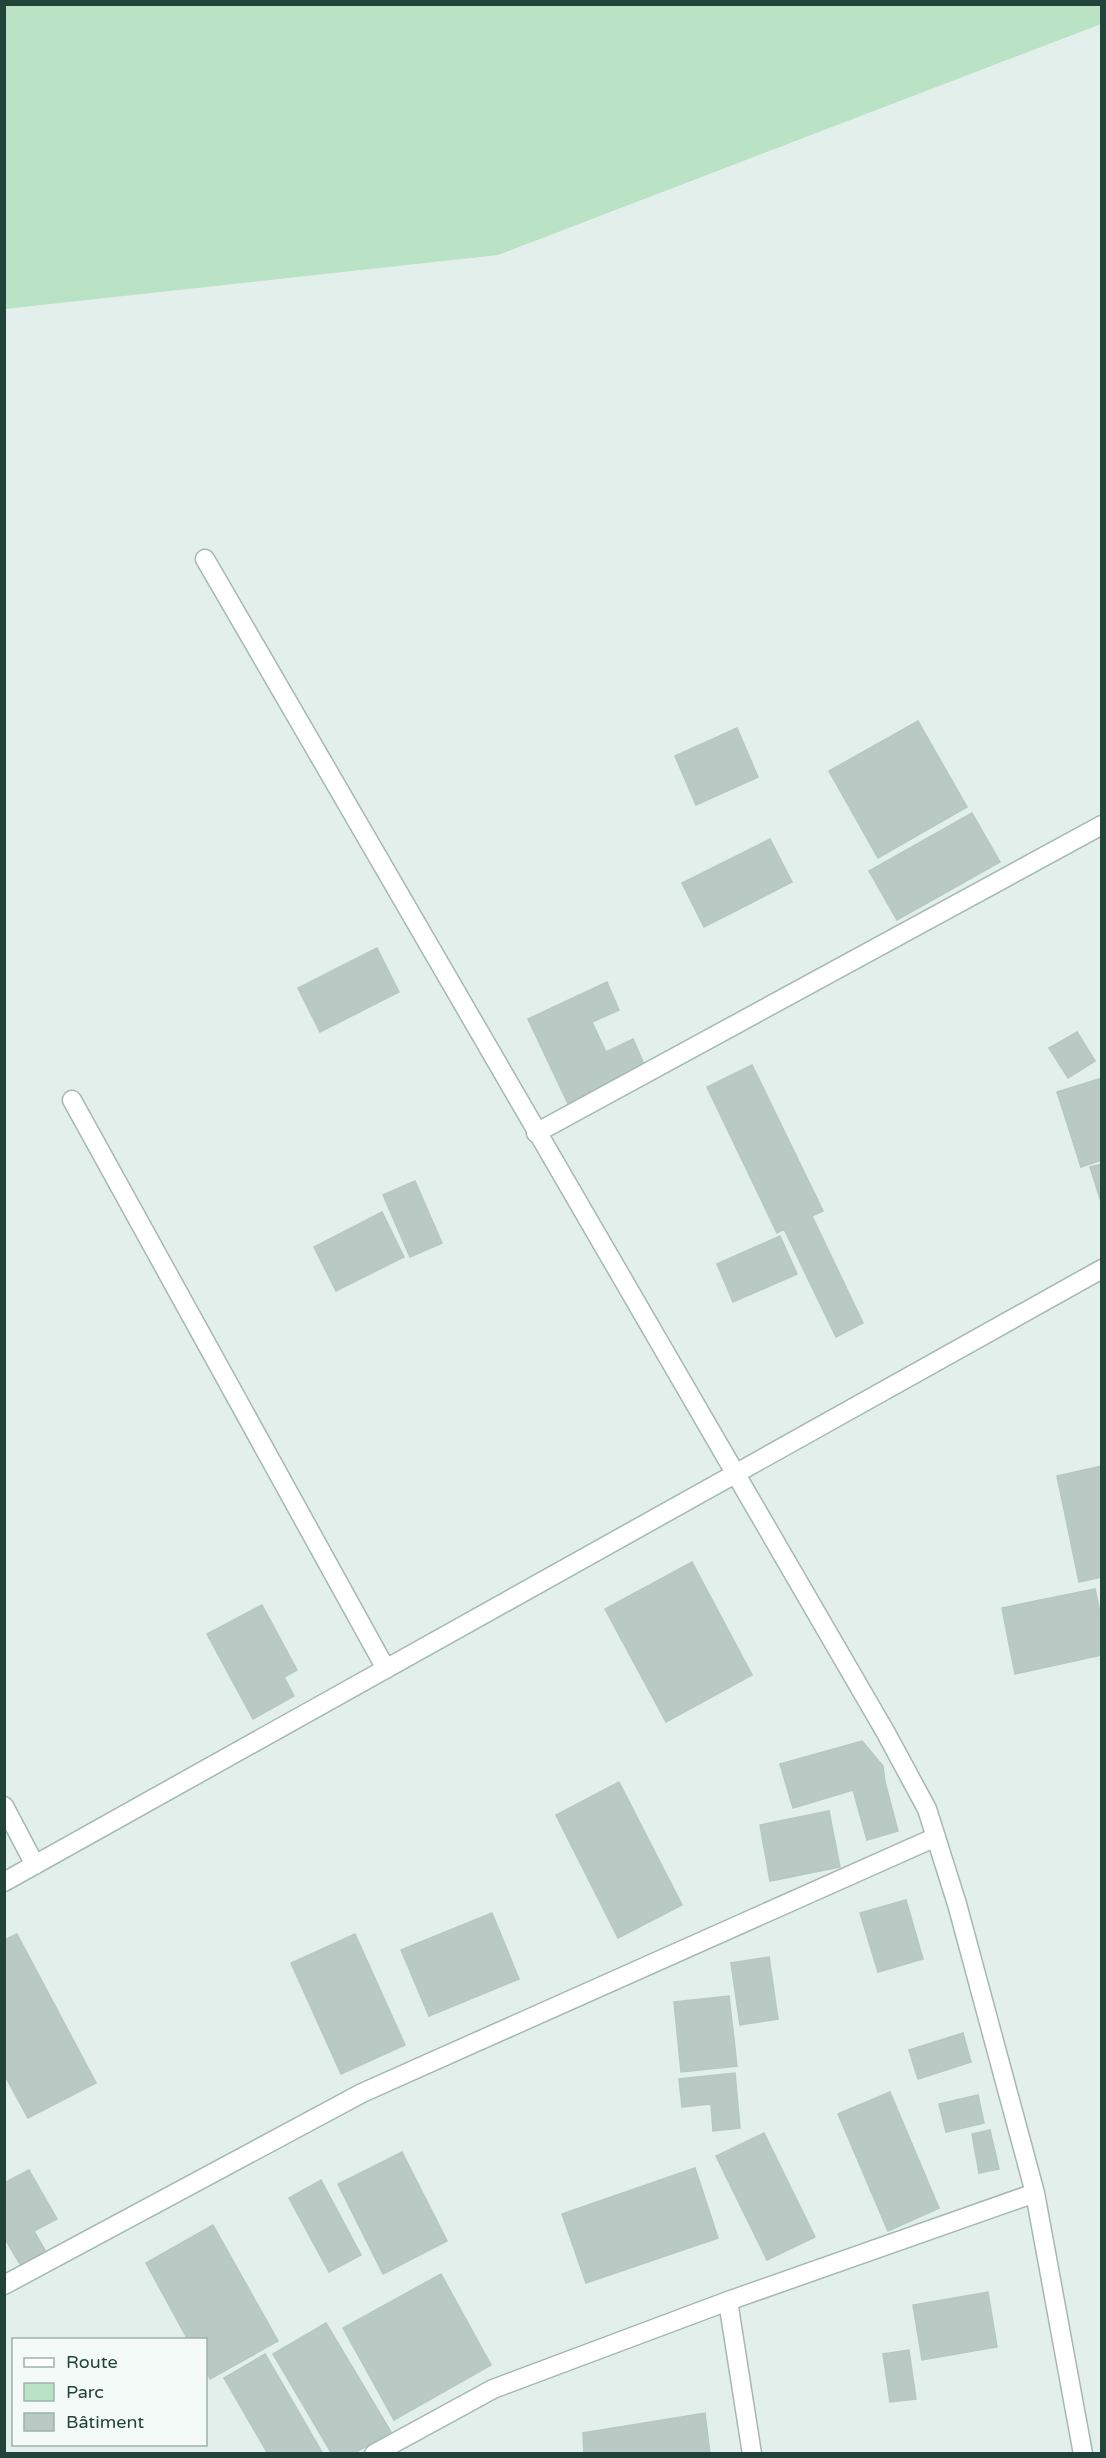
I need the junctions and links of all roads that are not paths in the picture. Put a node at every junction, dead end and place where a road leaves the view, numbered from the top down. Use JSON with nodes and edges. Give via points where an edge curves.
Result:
{"nodes":[{"id":1,"x":205,"y":559,"type":"dead end"},
{"id":2,"x":1101,"y":825,"type":"edge"},
{"id":3,"x":72,"y":1100,"type":"dead end"},
{"id":4,"x":536,"y":1132,"type":"junction"},
{"id":5,"x":1101,"y":1269,"type":"edge"},
{"id":6,"x":735,"y":1474,"type":"junction"},
{"id":7,"x":386,"y":1669,"type":"junction"},
{"id":8,"x":4,"y":1806,"type":"edge"},
{"id":9,"x":936,"y":1837,"type":"junction"},
{"id":10,"x":35,"y":1865,"type":"junction"},
{"id":11,"x":4,"y":1882,"type":"edge"},
{"id":12,"x":1035,"y":2193,"type":"junction"},
{"id":13,"x":4,"y":2285,"type":"edge"},
{"id":14,"x":728,"y":2301,"type":"junction"},
{"id":15,"x":374,"y":2454,"type":"edge"},
{"id":16,"x":752,"y":2454,"type":"edge"},
{"id":17,"x":1083,"y":2454,"type":"edge"}],
"edges":[{"from":1,"to":4,"type":"street"},
{"from":2,"to":4,"type":"street"},
{"from":3,"to":7,"type":"street"},
{"from":4,"to":6,"type":"street"},
{"from":5,"to":6,"type":"street"},
{"from":6,"to":7,"type":"street"},
{"from":6,"to":9,"type":"street","via":[[886,1732],[927,1809]]},
{"from":7,"to":10,"type":"street"},
{"from":8,"to":10,"type":"street"},
{"from":9,"to":12,"type":"street"},
{"from":9,"to":13,"type":"street","via":[[362,2093]]},
{"from":10,"to":11,"type":"street"},
{"from":12,"to":14,"type":"street"},
{"from":12,"to":17,"type":"street"},
{"from":14,"to":15,"type":"street","via":[[493,2389]]},
{"from":14,"to":16,"type":"street"}]}
